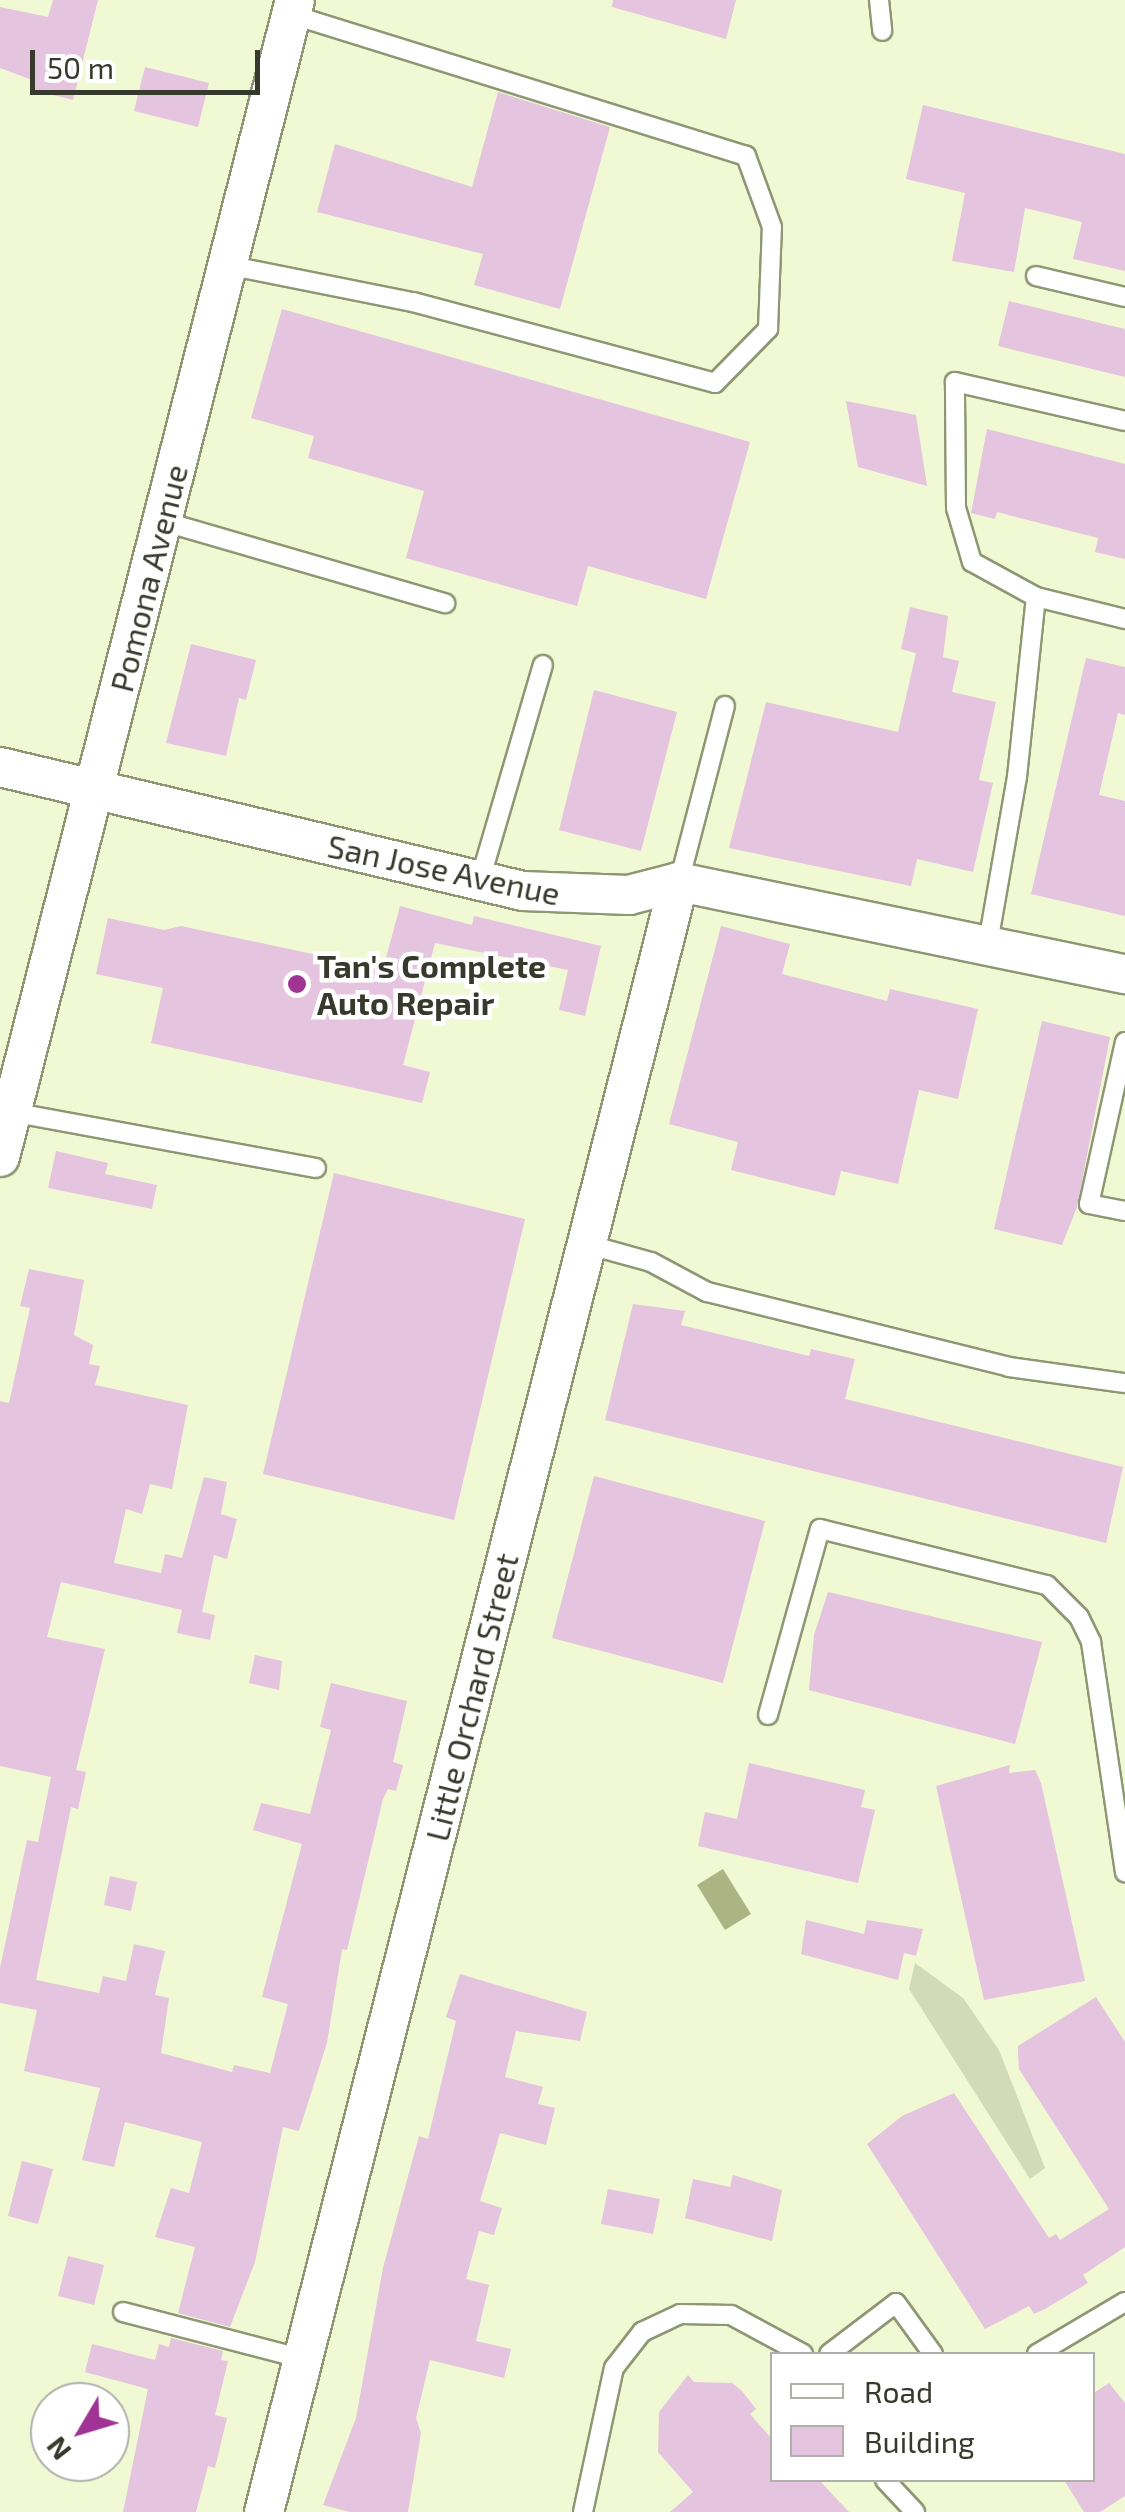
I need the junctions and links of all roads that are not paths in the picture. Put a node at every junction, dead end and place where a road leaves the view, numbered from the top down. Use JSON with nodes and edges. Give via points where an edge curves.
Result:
{"nodes":[{"id":1,"x":879,"y":0,"type":"edge"},
{"id":2,"x":293,"y":7,"type":"edge"},
{"id":3,"x":882,"y":31,"type":"dead end"},
{"id":4,"x":228,"y":265,"type":"junction"},
{"id":5,"x":1036,"y":276,"type":"dead end"},
{"id":6,"x":1125,"y":297,"type":"edge"},
{"id":7,"x":1125,"y":421,"type":"edge"},
{"id":8,"x":162,"y":521,"type":"junction"},
{"id":9,"x":1036,"y":596,"type":"junction"},
{"id":10,"x":445,"y":603,"type":"dead end"},
{"id":11,"x":1125,"y":619,"type":"edge"},
{"id":12,"x":543,"y":665,"type":"dead end"},
{"id":13,"x":725,"y":706,"type":"dead end"},
{"id":14,"x":0,"y":767,"type":"edge"},
{"id":15,"x":94,"y":789,"type":"junction"},
{"id":16,"x":480,"y":880,"type":"junction"},
{"id":17,"x":680,"y":882,"type":"junction"},
{"id":18,"x":988,"y":943,"type":"junction"},
{"id":19,"x":1125,"y":974,"type":"edge"},
{"id":20,"x":1125,"y":1042,"type":"edge"},
{"id":21,"x":12,"y":1112,"type":"junction"},
{"id":22,"x":0,"y":1156,"type":"edge"},
{"id":23,"x":316,"y":1168,"type":"dead end"},
{"id":24,"x":1125,"y":1212,"type":"edge"},
{"id":25,"x":586,"y":1244,"type":"junction"},
{"id":26,"x":1125,"y":1383,"type":"edge"},
{"id":27,"x":768,"y":1715,"type":"dead end"},
{"id":28,"x":1125,"y":1873,"type":"edge"},
{"id":29,"x":1125,"y":2302,"type":"edge"},
{"id":30,"x":123,"y":2312,"type":"dead end"},
{"id":31,"x":798,"y":2352,"type":"edge"},
{"id":32,"x":832,"y":2352,"type":"edge"},
{"id":33,"x":932,"y":2352,"type":"edge"},
{"id":34,"x":1040,"y":2352,"type":"edge"},
{"id":35,"x":303,"y":2359,"type":"junction"},
{"id":36,"x":887,"y":2482,"type":"edge"},
{"id":37,"x":264,"y":2512,"type":"edge"},
{"id":38,"x":583,"y":2512,"type":"edge"},
{"id":39,"x":915,"y":2512,"type":"edge"}],
"edges":[{"from":1,"to":3,"type":"lane"},
{"from":2,"to":4,"type":"street","name":"Pomona Avenue"},
{"from":2,"to":4,"type":"lane","via":[[746,156],[772,228],[768,329],[715,383],[414,302]]},
{"from":4,"to":8,"type":"street","name":"Pomona Avenue"},
{"from":5,"to":6,"type":"lane"},
{"from":7,"to":9,"type":"lane","via":[[956,382],[956,508],[972,562]]},
{"from":8,"to":10,"type":"lane"},
{"from":8,"to":15,"type":"street","name":"Pomona Avenue"},
{"from":9,"to":11,"type":"lane"},
{"from":9,"to":18,"type":"lane","via":[[1017,777]]},
{"from":12,"to":16,"type":"lane"},
{"from":13,"to":17,"type":"lane"},
{"from":14,"to":15,"type":"street","name":"San Jose Avenue"},
{"from":15,"to":16,"type":"street","name":"San Jose Avenue"},
{"from":15,"to":21,"type":"street","name":"Pomona Avenue"},
{"from":16,"to":17,"type":"street","name":"San Jose Avenue","via":[[578,897],[629,895]]},
{"from":17,"to":18,"type":"street","name":"San Jose Avenue"},
{"from":17,"to":25,"type":"street","name":"Little Orchard Street"},
{"from":18,"to":19,"type":"street","name":"San Jose Avenue"},
{"from":20,"to":24,"type":"lane","via":[[1089,1204]]},
{"from":21,"to":22,"type":"street","name":"Pomona Avenue"},
{"from":21,"to":23,"type":"lane"},
{"from":25,"to":26,"type":"lane","via":[[651,1262],[707,1292],[1009,1367]]},
{"from":25,"to":35,"type":"street","name":"Little Orchard Street"},
{"from":27,"to":28,"type":"lane","via":[[820,1529],[1047,1585],[1079,1617],[1090,1642]]},
{"from":29,"to":34,"type":"lane"},
{"from":30,"to":35,"type":"lane"},
{"from":31,"to":38,"type":"lane","via":[[731,2315],[680,2314],[642,2332],[614,2368]]},
{"from":32,"to":33,"type":"lane","via":[[896,2303]]},
{"from":35,"to":37,"type":"street","name":"Little Orchard Street"},
{"from":36,"to":39,"type":"lane"}]}
